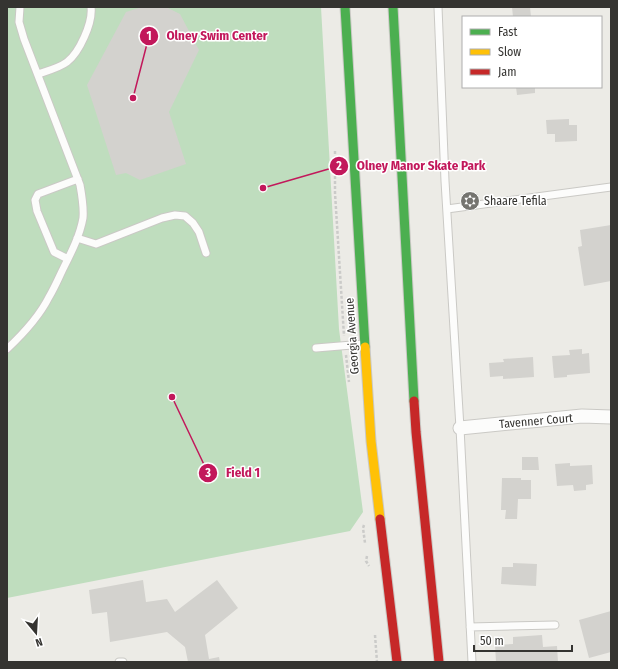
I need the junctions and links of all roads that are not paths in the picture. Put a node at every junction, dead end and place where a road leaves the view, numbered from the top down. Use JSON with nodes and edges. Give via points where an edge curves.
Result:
{"nodes":[{"id":1,"x":20,"y":7,"type":"edge"},
{"id":2,"x":91,"y":7,"type":"edge"},
{"id":3,"x":345,"y":7,"type":"edge"},
{"id":4,"x":394,"y":7,"type":"edge"},
{"id":5,"x":438,"y":7,"type":"edge"},
{"id":6,"x":38,"y":74,"type":"junction"},
{"id":7,"x":78,"y":179,"type":"junction"},
{"id":8,"x":611,"y":187,"type":"edge"},
{"id":9,"x":447,"y":209,"type":"junction"},
{"id":10,"x":77,"y":238,"type":"junction"},
{"id":11,"x":206,"y":252,"type":"dead end"},
{"id":12,"x":68,"y":259,"type":"junction"},
{"id":13,"x":364,"y":344,"type":"junction"},
{"id":14,"x":316,"y":348,"type":"dead end"},
{"id":15,"x":7,"y":349,"type":"edge"},
{"id":16,"x":611,"y":417,"type":"edge"},
{"id":17,"x":460,"y":428,"type":"junction"},
{"id":18,"x":555,"y":625,"type":"dead end"},
{"id":19,"x":470,"y":627,"type":"junction"},
{"id":20,"x":119,"y":662,"type":"edge"},
{"id":21,"x":123,"y":662,"type":"edge"},
{"id":22,"x":397,"y":662,"type":"edge"},
{"id":23,"x":438,"y":662,"type":"edge"},
{"id":24,"x":472,"y":662,"type":"edge"}],
"edges":[{"from":1,"to":6,"type":"lane","via":[[24,39]]},
{"from":2,"to":6,"type":"lane","via":[[91,20],[71,59],[65,64]]},
{"from":3,"to":13,"type":"main road","name":"Georgia Avenue"},
{"from":4,"to":23,"type":"main road","via":[[416,432]]},
{"from":5,"to":9,"type":"lane"},
{"from":6,"to":7,"type":"lane"},
{"from":7,"to":10,"type":"lane","via":[[83,200],[83,217]]},
{"from":7,"to":12,"type":"lane","via":[[38,194],[35,200],[54,252]]},
{"from":8,"to":9,"type":"lane"},
{"from":9,"to":17,"type":"lane"},
{"from":10,"to":11,"type":"lane","via":[[96,244],[162,218],[185,216],[200,232]]},
{"from":10,"to":12,"type":"lane"},
{"from":12,"to":15,"type":"lane","via":[[37,316]]},
{"from":13,"to":14,"type":"lane"},
{"from":13,"to":22,"type":"main road","name":"Georgia Avenue","via":[[371,441]]},
{"from":16,"to":17,"type":"street","name":"Tavenner Court","via":[[582,416]]},
{"from":17,"to":19,"type":"lane"},
{"from":18,"to":19,"type":"lane"},
{"from":19,"to":24,"type":"lane"},
{"from":20,"to":21,"type":"lane"}]}
